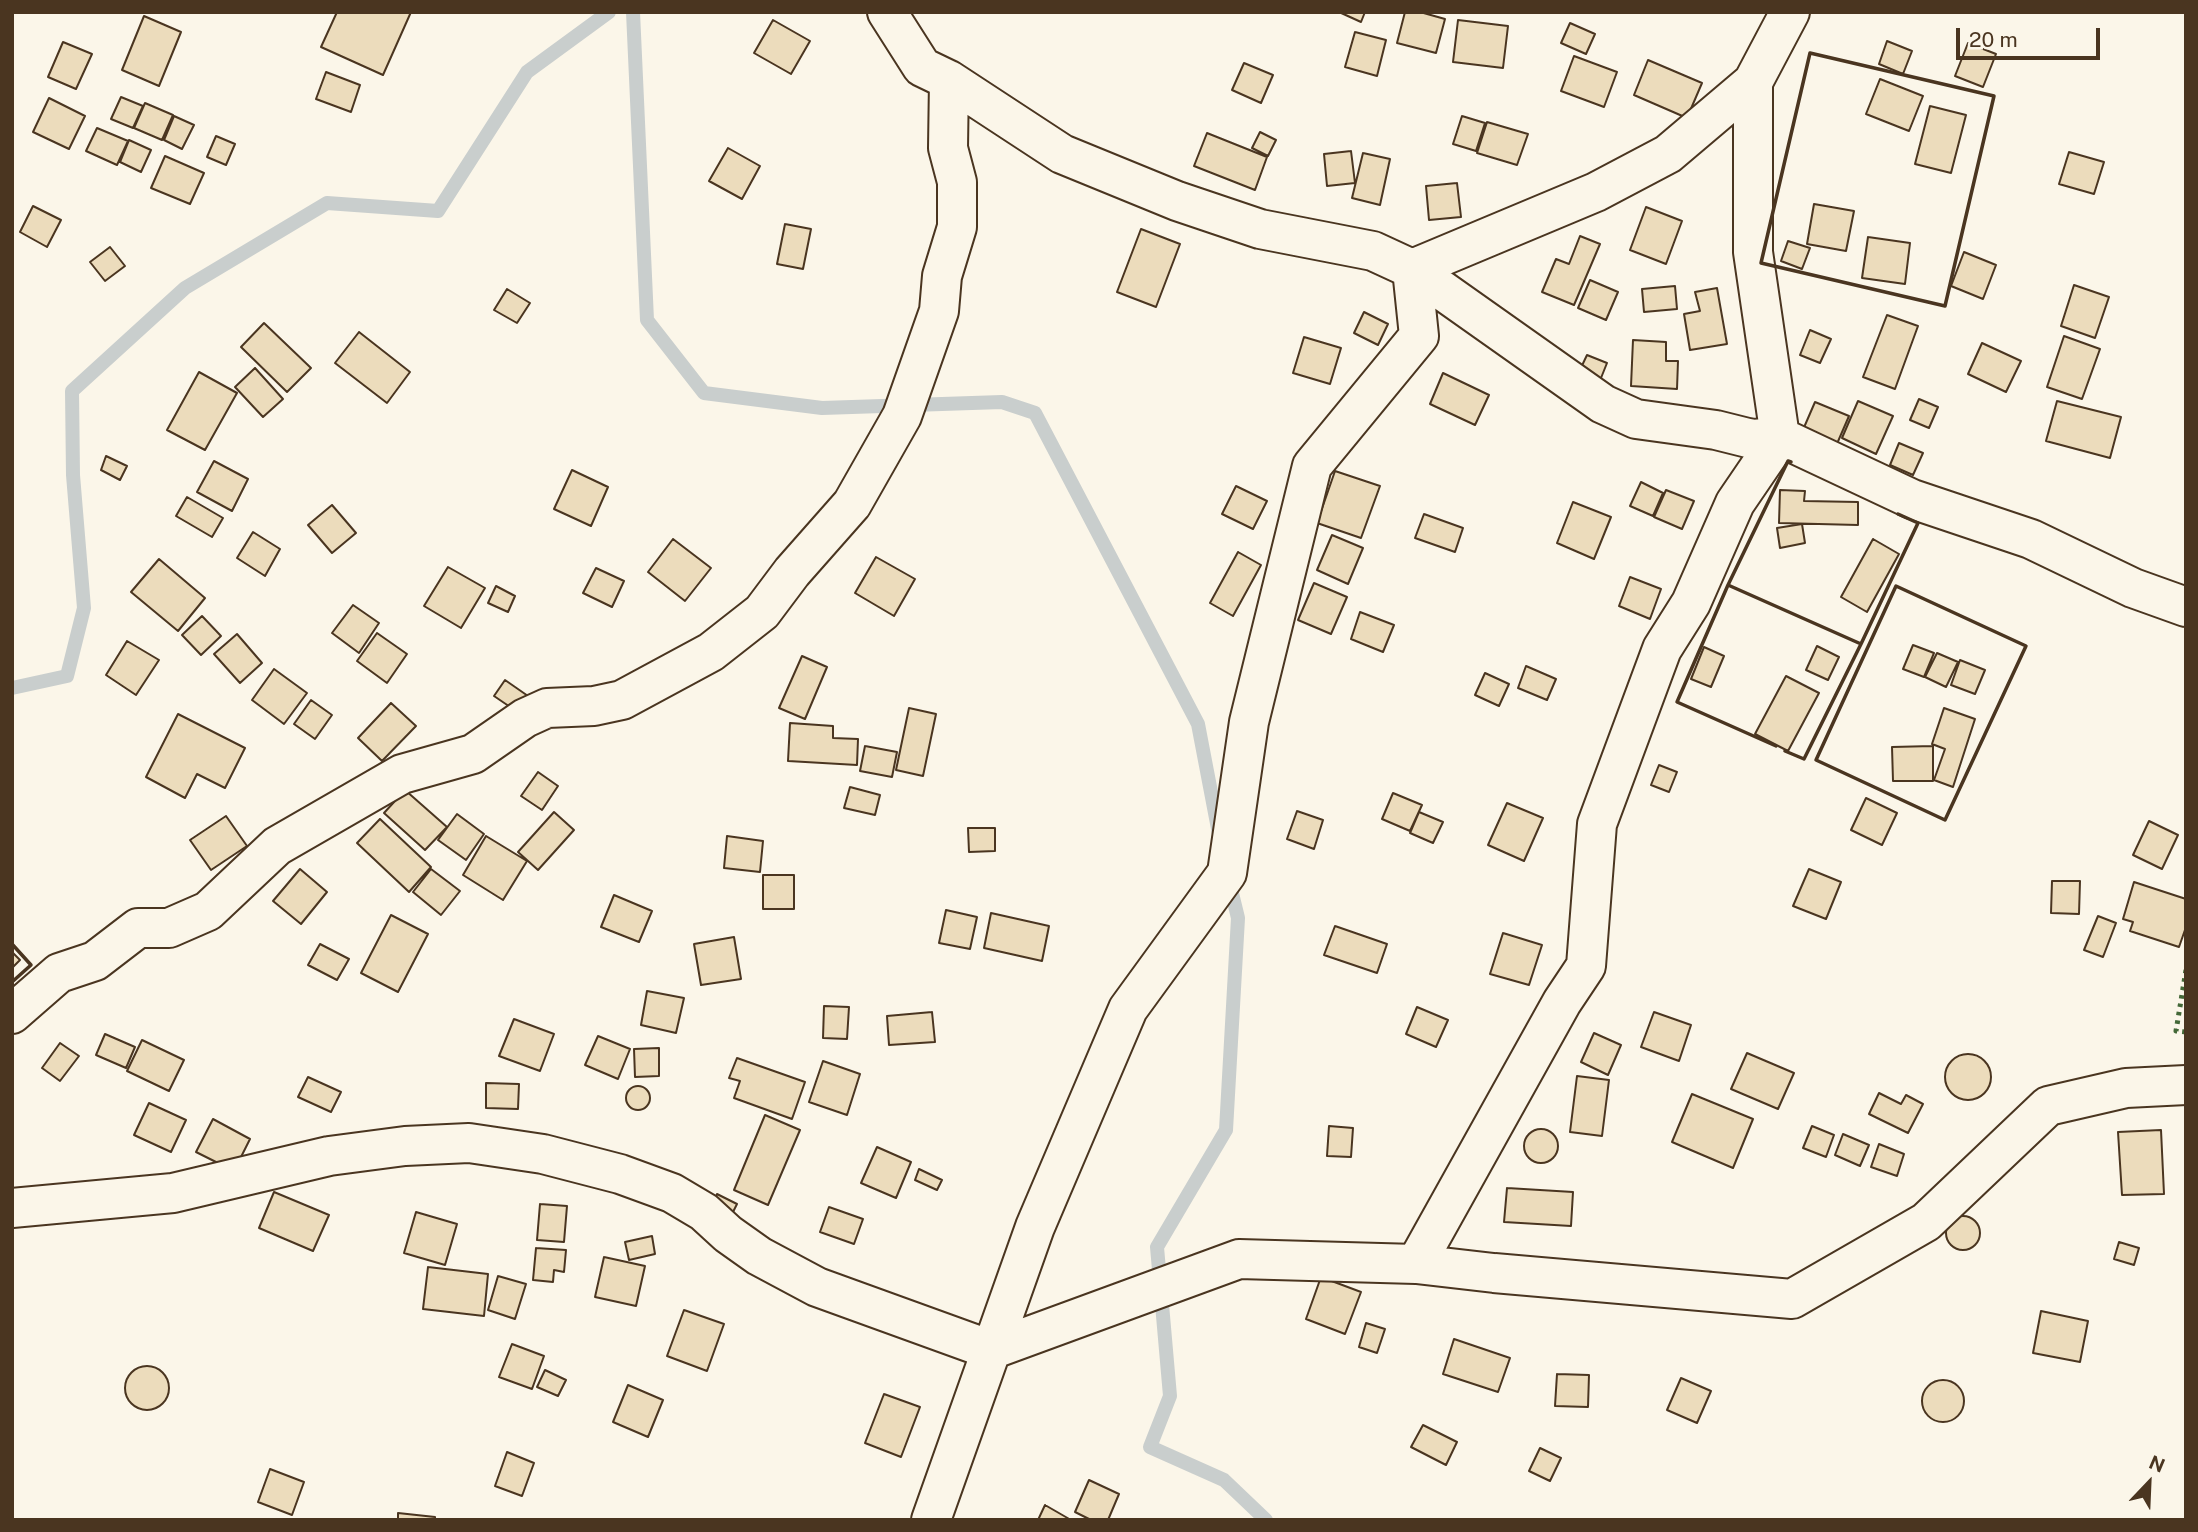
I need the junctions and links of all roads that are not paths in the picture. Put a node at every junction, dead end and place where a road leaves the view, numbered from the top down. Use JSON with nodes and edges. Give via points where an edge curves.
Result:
{"nodes":[{"id":1,"x":887,"y":12,"type":"edge"},
{"id":2,"x":1790,"y":12,"type":"edge"},
{"id":3,"x":949,"y":80,"type":"junction"},
{"id":4,"x":1753,"y":82,"type":"junction"},
{"id":5,"x":1412,"y":270,"type":"junction"},
{"id":6,"x":1780,"y":437,"type":"junction"},
{"id":7,"x":2186,"y":607,"type":"edge"},
{"id":8,"x":12,"y":1014,"type":"edge"},
{"id":9,"x":2186,"y":1085,"type":"edge"},
{"id":10,"x":12,"y":1208,"type":"edge"},
{"id":11,"x":1416,"y":1264,"type":"junction"},
{"id":12,"x":991,"y":1350,"type":"junction"},
{"id":13,"x":930,"y":1520,"type":"edge"}],
"edges":[{"from":1,"to":3,"type":"street","via":[[915,59]]},
{"from":2,"to":4,"type":"street"},
{"from":3,"to":5,"type":"street","via":[[1062,154],[1100,170],[1260,229],[1373,251]]},
{"from":3,"to":8,"type":"street","via":[[948,148],[959,206],[942,276],[939,311],[902,416],[852,504],[762,612],[710,652],[622,700],[547,708],[473,754],[402,774],[277,846],[208,911],[169,928],[138,928],[95,961],[59,973]]},
{"from":4,"to":5,"type":"street","via":[[1668,154],[1596,192]]},
{"from":4,"to":6,"type":"street","via":[[1753,252]]},
{"from":5,"to":6,"type":"street","via":[[1614,409],[1636,419],[1752,439]]},
{"from":5,"to":12,"type":"street","via":[[1419,336],[1312,466],[1250,722],[1227,873],[1128,1009],[1035,1227]]},
{"from":6,"to":7,"type":"street","via":[[1912,499],[2031,539],[2133,588]]},
{"from":6,"to":11,"type":"street","via":[[1735,503],[1691,603],[1662,649],[1597,824],[1586,966]]},
{"from":9,"to":11,"type":"street","via":[[2126,1088],[2048,1106],[1926,1222],[1792,1299]]},
{"from":10,"to":12,"type":"street","via":[[173,1193],[328,1156],[469,1143],[543,1154],[620,1174],[672,1194],[704,1212],[759,1256],[817,1287]]},
{"from":11,"to":12,"type":"street","via":[[1239,1259]]},
{"from":12,"to":13,"type":"street"}]}
